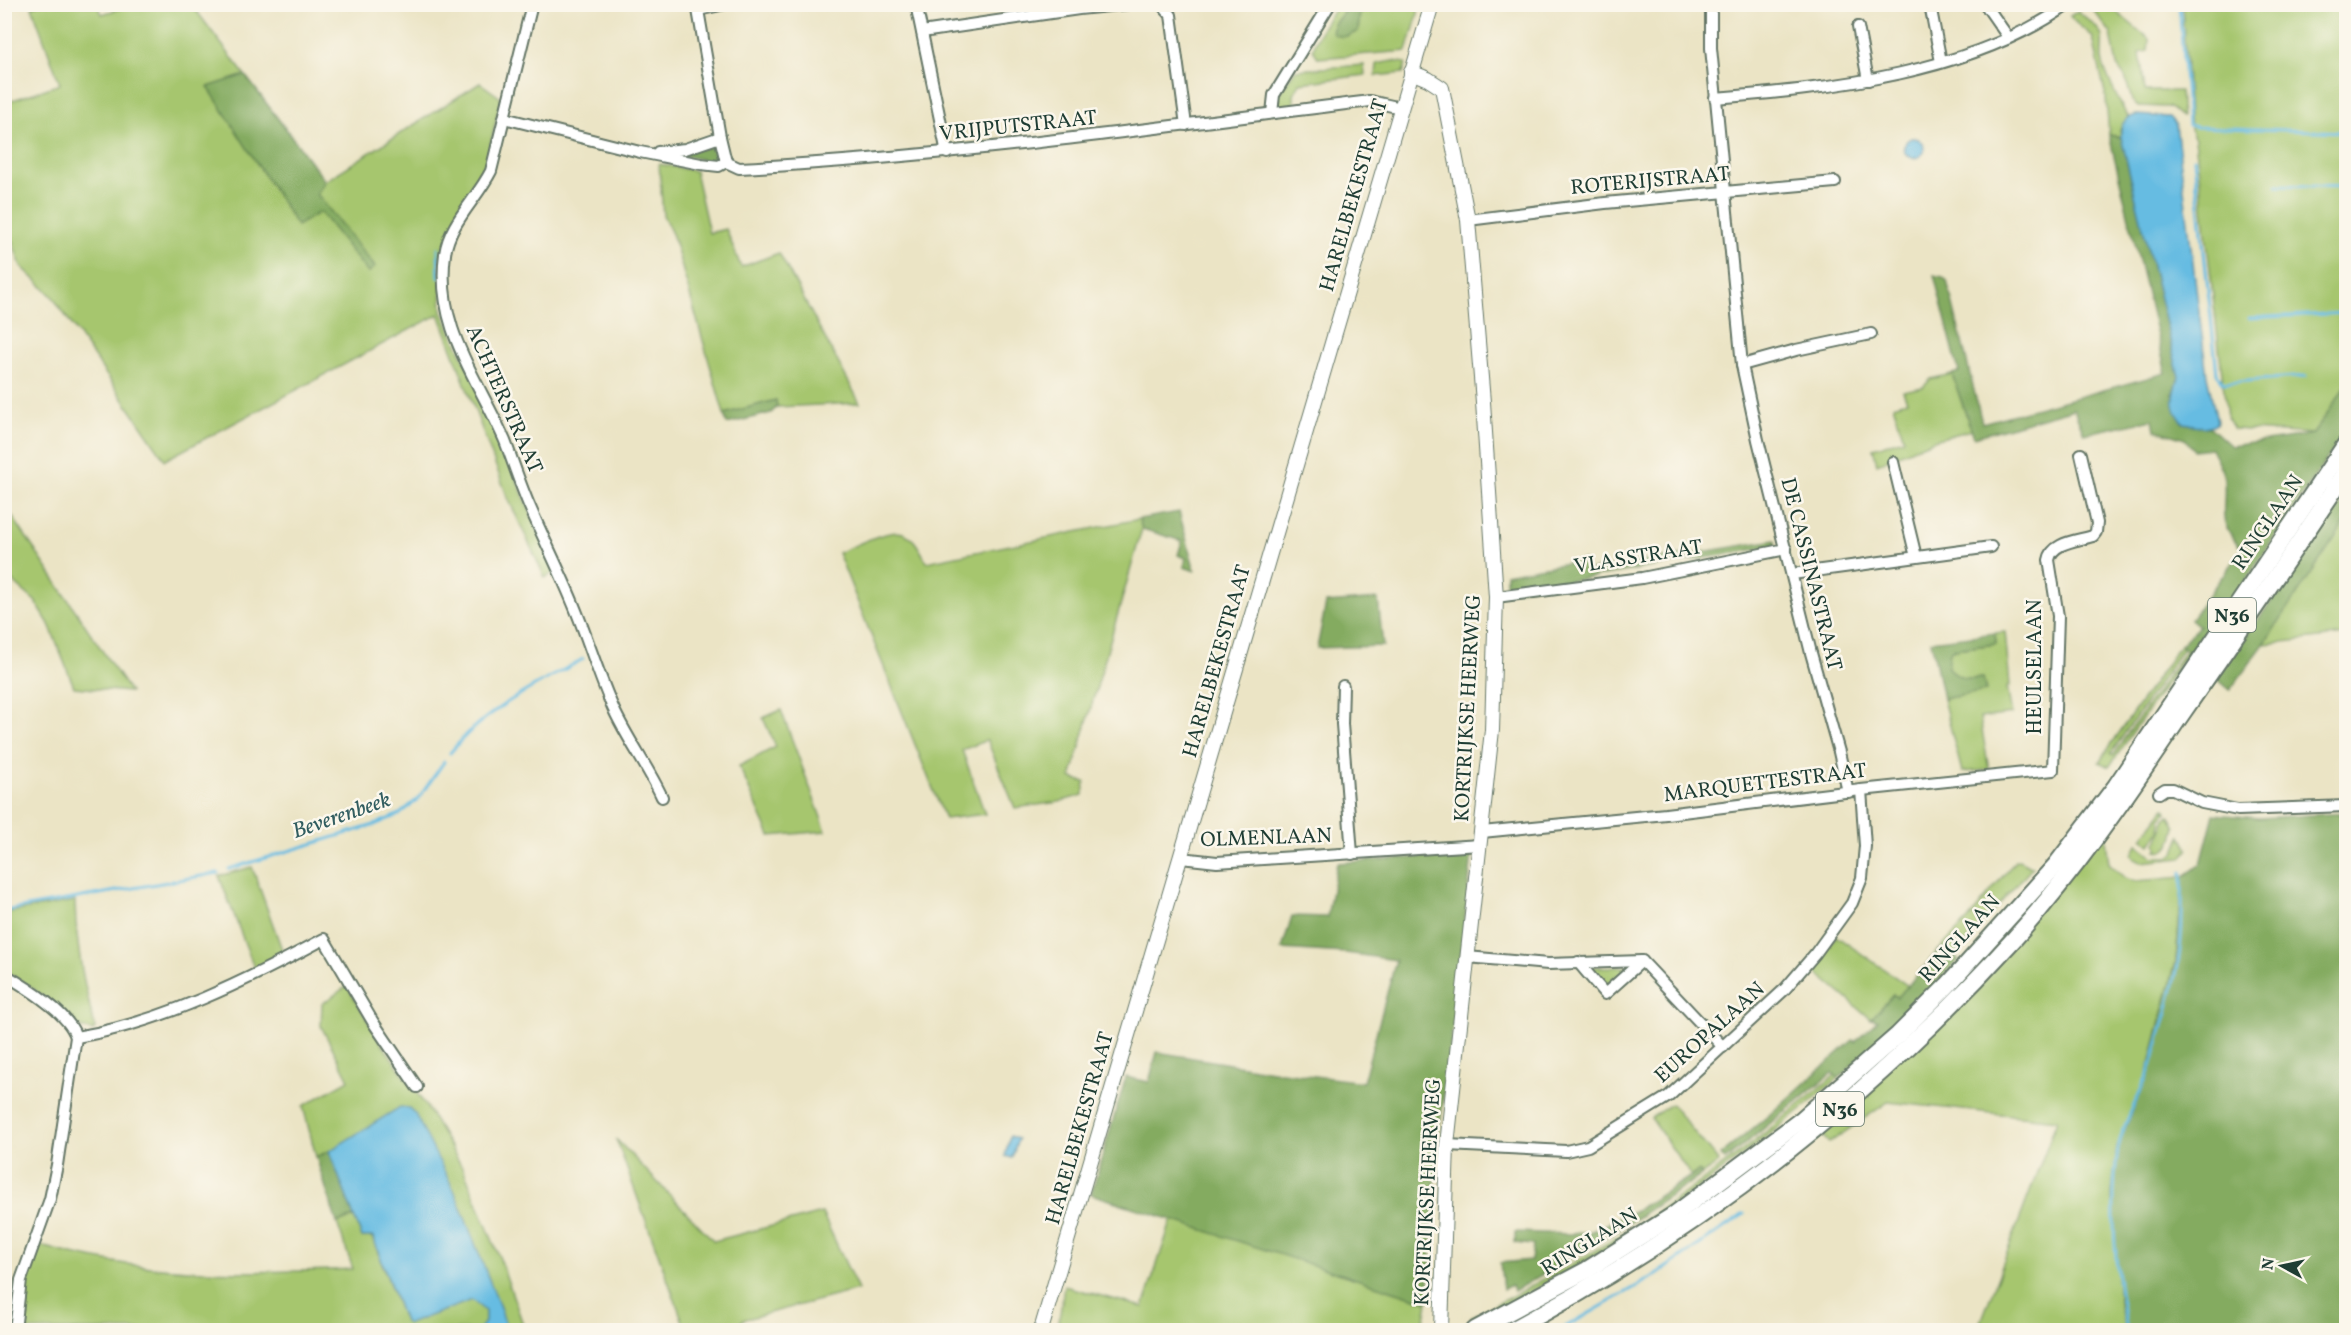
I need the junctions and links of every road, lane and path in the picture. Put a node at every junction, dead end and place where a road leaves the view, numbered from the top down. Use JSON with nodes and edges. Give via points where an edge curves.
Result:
{"nodes":[{"id":1,"x":532,"y":4,"type":"edge"},
{"id":2,"x":725,"y":4,"type":"edge"},
{"id":3,"x":916,"y":4,"type":"edge"},
{"id":4,"x":1129,"y":4,"type":"edge"},
{"id":5,"x":1161,"y":4,"type":"edge"},
{"id":6,"x":1330,"y":4,"type":"edge"},
{"id":7,"x":1432,"y":4,"type":"edge"},
{"id":8,"x":1711,"y":4,"type":"edge"},
{"id":9,"x":1985,"y":4,"type":"edge"},
{"id":10,"x":2069,"y":4,"type":"edge"},
{"id":11,"x":698,"y":7,"type":"edge"},
{"id":12,"x":1931,"y":10,"type":"dead end"},
{"id":13,"x":1858,"y":27,"type":"dead end"},
{"id":14,"x":922,"y":32,"type":"junction"},
{"id":15,"x":2008,"y":37,"type":"junction"},
{"id":16,"x":1941,"y":62,"type":"junction"},
{"id":17,"x":1411,"y":72,"type":"junction"},
{"id":18,"x":1868,"y":80,"type":"junction"},
{"id":19,"x":1715,"y":98,"type":"junction"},
{"id":20,"x":1401,"y":108,"type":"junction"},
{"id":21,"x":1272,"y":113,"type":"junction"},
{"id":22,"x":504,"y":118,"type":"junction"},
{"id":23,"x":1186,"y":125,"type":"junction"},
{"id":24,"x":720,"y":137,"type":"junction"},
{"id":25,"x":640,"y":152,"type":"junction"},
{"id":26,"x":947,"y":153,"type":"junction"},
{"id":27,"x":726,"y":162,"type":"junction"},
{"id":28,"x":1835,"y":182,"type":"dead end"},
{"id":29,"x":1724,"y":193,"type":"junction"},
{"id":30,"x":1468,"y":220,"type":"junction"},
{"id":31,"x":1871,"y":334,"type":"dead end"},
{"id":32,"x":1742,"y":365,"type":"junction"},
{"id":33,"x":2346,"y":444,"type":"edge"},
{"id":34,"x":2081,"y":454,"type":"dead end"},
{"id":35,"x":1893,"y":462,"type":"dead end"},
{"id":36,"x":2346,"y":472,"type":"edge"},
{"id":37,"x":1991,"y":547,"type":"dead end"},
{"id":38,"x":1785,"y":549,"type":"junction"},
{"id":39,"x":1916,"y":557,"type":"junction"},
{"id":40,"x":1792,"y":574,"type":"junction"},
{"id":41,"x":1496,"y":597,"type":"junction"},
{"id":42,"x":1343,"y":686,"type":"dead end"},
{"id":43,"x":2053,"y":770,"type":"joint"},
{"id":44,"x":1861,"y":790,"type":"junction"},
{"id":45,"x":1848,"y":792,"type":"junction"},
{"id":46,"x":2159,"y":793,"type":"dead end"},
{"id":47,"x":663,"y":797,"type":"dead end"},
{"id":48,"x":2346,"y":806,"type":"edge"},
{"id":49,"x":1481,"y":838,"type":"junction"},
{"id":50,"x":1352,"y":854,"type":"junction"},
{"id":51,"x":1181,"y":858,"type":"junction"},
{"id":52,"x":1467,"y":957,"type":"junction"},
{"id":53,"x":1642,"y":961,"type":"junction"},
{"id":54,"x":1578,"y":963,"type":"junction"},
{"id":55,"x":4,"y":974,"type":"edge"},
{"id":56,"x":76,"y":1037,"type":"junction"},
{"id":57,"x":1723,"y":1047,"type":"junction"},
{"id":58,"x":417,"y":1087,"type":"dead end"},
{"id":59,"x":1447,"y":1145,"type":"junction"},
{"id":60,"x":15,"y":1330,"type":"edge"},
{"id":61,"x":1041,"y":1330,"type":"edge"},
{"id":62,"x":1441,"y":1330,"type":"edge"},
{"id":63,"x":1474,"y":1330,"type":"edge"},
{"id":64,"x":1512,"y":1330,"type":"edge"}],
"edges":[{"from":1,"to":22,"type":"street","name":"ACHTERSTRAAT"},
{"from":2,"to":11,"type":"street"},
{"from":3,"to":14,"type":"street"},
{"from":4,"to":14,"type":"street"},
{"from":5,"to":23,"type":"street","via":[[1171,15]]},
{"from":6,"to":21,"type":"street","via":[[1274,95]]},
{"from":7,"to":17,"type":"street","name":"HARELBEKESTRAAT"},
{"from":8,"to":19,"type":"street","name":"DE CASSINASTRAAT"},
{"from":9,"to":15,"type":"street"},
{"from":10,"to":15,"type":"street"},
{"from":11,"to":24,"type":"street"},
{"from":12,"to":16,"type":"street"},
{"from":13,"to":18,"type":"street"},
{"from":14,"to":26,"type":"street"},
{"from":15,"to":16,"type":"street"},
{"from":16,"to":18,"type":"street"},
{"from":17,"to":20,"type":"street","name":"HARELBEKESTRAAT"},
{"from":17,"to":30,"type":"street","name":"KORTRIJKSE HEERWEG","via":[[1442,88]]},
{"from":18,"to":19,"type":"street"},
{"from":19,"to":29,"type":"street","name":"DE CASSINASTRAAT"},
{"from":20,"to":21,"type":"street","name":"VRIJPUTSTRAAT","via":[[1370,101]]},
{"from":20,"to":51,"type":"street","name":"HARELBEKESTRAAT"},
{"from":21,"to":23,"type":"street","name":"VRIJPUTSTRAAT"},
{"from":22,"to":25,"type":"street","name":"VRIJPUTSTRAAT"},
{"from":22,"to":47,"type":"street","name":"ACHTERSTRAAT","via":[[491,171],[447,244],[448,316],[455,341],[496,421],[528,504],[567,588],[605,690]]},
{"from":23,"to":26,"type":"street","name":"VRIJPUTSTRAAT"},
{"from":24,"to":25,"type":"street","name":"VRIJPUTSTRAAT","via":[[685,149]]},
{"from":24,"to":27,"type":"street"},
{"from":25,"to":27,"type":"street","name":"VRIJPUTSTRAAT","via":[[700,164],[719,166]]},
{"from":26,"to":27,"type":"street","name":"VRIJPUTSTRAAT","via":[[739,168]]},
{"from":28,"to":29,"type":"street","name":"ROTERIJSTRAAT"},
{"from":29,"to":30,"type":"street","name":"ROTERIJSTRAAT"},
{"from":29,"to":32,"type":"street","name":"DE CASSINASTRAAT"},
{"from":30,"to":41,"type":"street","name":"KORTRIJKSE HEERWEG"},
{"from":31,"to":32,"type":"street"},
{"from":32,"to":38,"type":"street","name":"DE CASSINASTRAAT"},
{"from":33,"to":63,"type":"main road","name":"RINGLAAN","number":"N36","via":[[2116,786],[2063,856],[1898,1035],[1800,1121],[1674,1215],[1587,1270]]},
{"from":34,"to":43,"type":"street","name":"HEULSELAAN","via":[[2096,532],[2055,547],[2049,560],[2058,616]]},
{"from":35,"to":39,"type":"street"},
{"from":36,"to":64,"type":"main road","name":"RINGLAAN","number":"N36","via":[[2109,819],[2015,937],[1963,992],[1897,1058],[1769,1167],[1639,1258]]},
{"from":37,"to":39,"type":"street"},
{"from":38,"to":40,"type":"street","name":"DE CASSINASTRAAT"},
{"from":38,"to":41,"type":"street","name":"VLASSTRAAT","via":[[1641,578]]},
{"from":39,"to":40,"type":"street"},
{"from":40,"to":45,"type":"street","name":"DE CASSINASTRAAT"},
{"from":41,"to":49,"type":"street","name":"KORTRIJKSE HEERWEG","via":[[1492,730]]},
{"from":42,"to":50,"type":"street","name":"OLMENLAAN","via":[[1342,724]]},
{"from":43,"to":44,"type":"street","name":"MARQUETTESTRAAT"},
{"from":44,"to":45,"type":"street","name":"MARQUETTESTRAAT"},
{"from":44,"to":57,"type":"street","name":"EUROPALAAN","via":[[1865,846],[1862,878],[1852,903],[1785,989]]},
{"from":45,"to":49,"type":"street","name":"MARQUETTESTRAAT"},
{"from":46,"to":48,"type":"street","via":[[2173,789],[2202,803],[2238,810]]},
{"from":49,"to":50,"type":"street","name":"OLMENLAAN"},
{"from":49,"to":52,"type":"street","name":"KORTRIJKSE HEERWEG"},
{"from":50,"to":51,"type":"street","name":"OLMENLAAN","via":[[1216,862]]},
{"from":51,"to":61,"type":"street","name":"HARELBEKESTRAAT"},
{"from":52,"to":54,"type":"street"},
{"from":52,"to":59,"type":"street","name":"KORTRIJKSE HEERWEG"},
{"from":53,"to":54,"type":"street"},
{"from":53,"to":54,"type":"street","via":[[1605,994]]},
{"from":53,"to":57,"type":"street"},
{"from":55,"to":56,"type":"street","via":[[62,1016]]},
{"from":56,"to":58,"type":"street","via":[[115,1030],[212,995],[324,939]]},
{"from":56,"to":60,"type":"street","via":[[57,1165],[50,1198],[21,1280]]},
{"from":57,"to":59,"type":"street","name":"EUROPALAAN","via":[[1668,1096],[1588,1146],[1566,1151]]},
{"from":59,"to":62,"type":"street","name":"KORTRIJKSE HEERWEG"}]}
